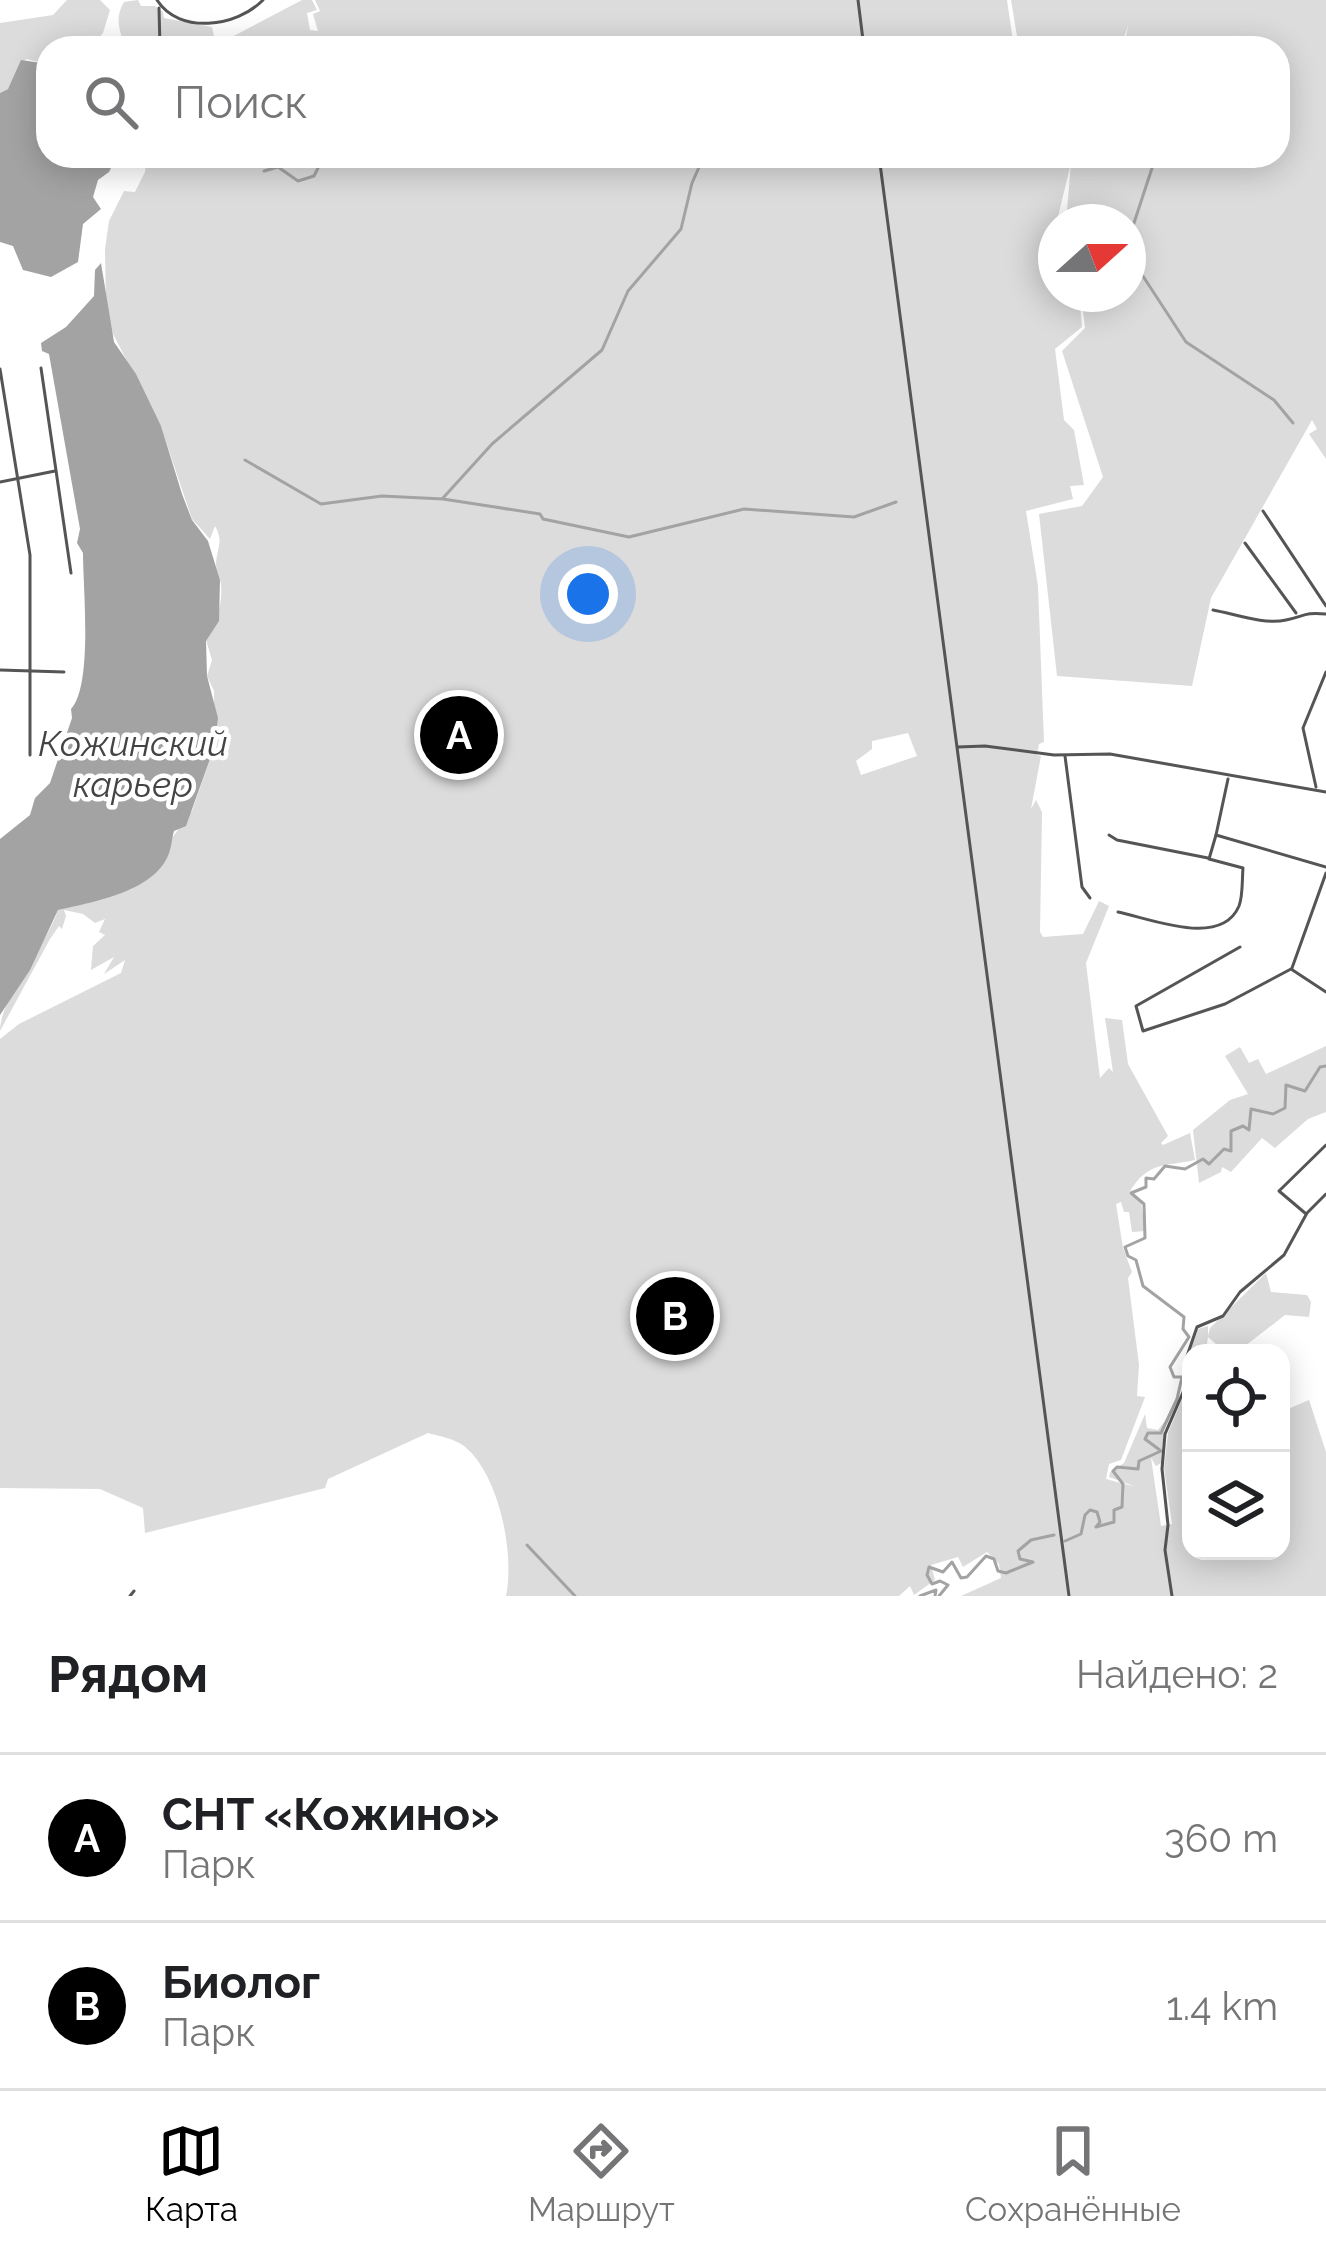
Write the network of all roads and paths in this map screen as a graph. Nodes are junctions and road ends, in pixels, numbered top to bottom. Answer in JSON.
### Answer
{"nodes":[{"id":1,"x":263,"y":0,"type":"edge"},
{"id":2,"x":858,"y":0,"type":"edge"},
{"id":3,"x":158,"y":3,"type":"edge"},
{"id":4,"x":159,"y":36,"type":"edge"},
{"id":5,"x":862,"y":36,"type":"edge"},
{"id":6,"x":881,"y":168,"type":"edge"},
{"id":7,"x":41,"y":368,"type":"dead end"},
{"id":8,"x":0,"y":369,"type":"edge"},
{"id":9,"x":56,"y":471,"type":"junction"},
{"id":10,"x":17,"y":479,"type":"junction"},
{"id":11,"x":0,"y":482,"type":"edge"},
{"id":12,"x":1263,"y":511,"type":"dead end"},
{"id":13,"x":1245,"y":543,"type":"dead end"},
{"id":14,"x":71,"y":573,"type":"dead end"},
{"id":15,"x":1326,"y":606,"type":"edge"},
{"id":16,"x":1213,"y":610,"type":"dead end"},
{"id":17,"x":1326,"y":614,"type":"edge"},
{"id":18,"x":1297,"y":615,"type":"junction"},
{"id":19,"x":0,"y":670,"type":"edge"},
{"id":20,"x":30,"y":671,"type":"junction"},
{"id":21,"x":64,"y":672,"type":"dead end"},
{"id":22,"x":1326,"y":672,"type":"edge"},
{"id":23,"x":956,"y":748,"type":"junction"},
{"id":24,"x":30,"y":755,"type":"dead end"},
{"id":25,"x":1064,"y":755,"type":"junction"},
{"id":26,"x":1229,"y":776,"type":"junction"},
{"id":27,"x":1316,"y":789,"type":"junction"},
{"id":28,"x":1326,"y":792,"type":"edge"},
{"id":29,"x":1109,"y":835,"type":"dead end"},
{"id":30,"x":1216,"y":835,"type":"junction"},
{"id":31,"x":1209,"y":859,"type":"junction"},
{"id":32,"x":1326,"y":870,"type":"edge"},
{"id":33,"x":1090,"y":898,"type":"dead end"},
{"id":34,"x":1118,"y":912,"type":"dead end"},
{"id":35,"x":1240,"y":946,"type":"dead end"},
{"id":36,"x":1291,"y":969,"type":"junction"},
{"id":37,"x":1326,"y":992,"type":"edge"},
{"id":38,"x":1326,"y":1145,"type":"edge"},
{"id":39,"x":1326,"y":1194,"type":"edge"},
{"id":40,"x":1307,"y":1213,"type":"junction"},
{"id":41,"x":1069,"y":1596,"type":"edge"},
{"id":42,"x":1172,"y":1596,"type":"edge"}],
"edges":[{"from":1,"to":3,"type":"street"},
{"from":2,"to":5,"type":"street"},
{"from":3,"to":4,"type":"street"},
{"from":6,"to":23,"type":"street"},
{"from":7,"to":9,"type":"street"},
{"from":8,"to":10,"type":"street"},
{"from":9,"to":10,"type":"street"},
{"from":9,"to":14,"type":"street"},
{"from":10,"to":11,"type":"street"},
{"from":10,"to":20,"type":"street"},
{"from":12,"to":15,"type":"street"},
{"from":13,"to":18,"type":"street"},
{"from":16,"to":18,"type":"street"},
{"from":17,"to":18,"type":"street"},
{"from":19,"to":20,"type":"street"},
{"from":20,"to":21,"type":"street"},
{"from":20,"to":24,"type":"street"},
{"from":22,"to":27,"type":"street"},
{"from":23,"to":25,"type":"street"},
{"from":23,"to":41,"type":"street"},
{"from":25,"to":26,"type":"street"},
{"from":25,"to":33,"type":"street"},
{"from":26,"to":27,"type":"street"},
{"from":26,"to":30,"type":"street"},
{"from":27,"to":28,"type":"street"},
{"from":29,"to":31,"type":"street"},
{"from":30,"to":31,"type":"street"},
{"from":30,"to":32,"type":"street"},
{"from":31,"to":34,"type":"street"},
{"from":32,"to":36,"type":"street"},
{"from":35,"to":36,"type":"street"},
{"from":36,"to":37,"type":"street"},
{"from":38,"to":40,"type":"street"},
{"from":39,"to":40,"type":"street"},
{"from":40,"to":42,"type":"street"}]}
